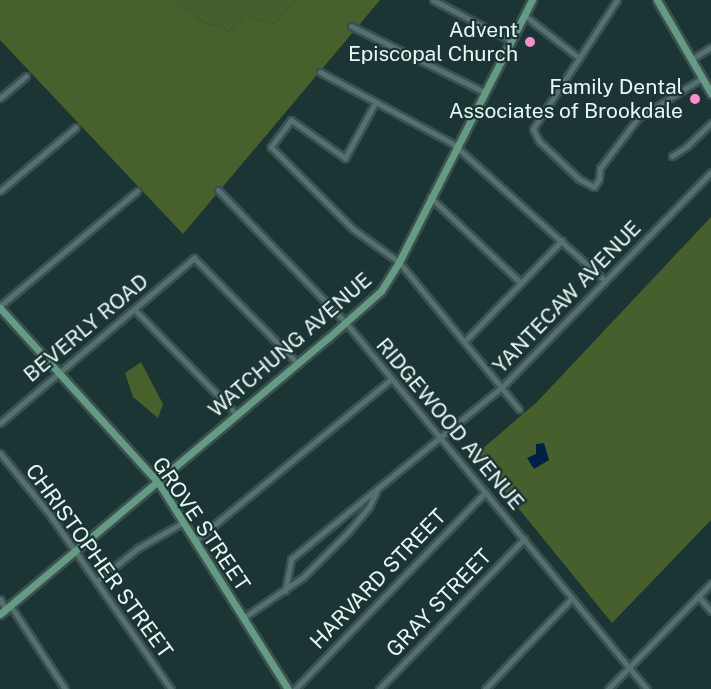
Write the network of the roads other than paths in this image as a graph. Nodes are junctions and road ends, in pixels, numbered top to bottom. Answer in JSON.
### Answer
{"nodes":[{"id":1,"x":433,"y":0,"type":"edge"},
{"id":2,"x":532,"y":0,"type":"edge"},
{"id":3,"x":617,"y":0,"type":"edge"},
{"id":4,"x":661,"y":1,"type":"edge"},
{"id":5,"x":524,"y":15,"type":"junction"},
{"id":6,"x":351,"y":26,"type":"dead end"},
{"id":7,"x":511,"y":41,"type":"junction"},
{"id":8,"x":711,"y":47,"type":"edge"},
{"id":9,"x":579,"y":58,"type":"junction"},
{"id":10,"x":692,"y":59,"type":"junction"},
{"id":11,"x":320,"y":72,"type":"dead end"},
{"id":12,"x":26,"y":76,"type":"dead end"},
{"id":13,"x":702,"y":78,"type":"junction"},
{"id":14,"x":484,"y":92,"type":"junction"},
{"id":15,"x":711,"y":93,"type":"edge"},
{"id":16,"x":0,"y":98,"type":"edge"},
{"id":17,"x":375,"y":103,"type":"junction"},
{"id":18,"x":711,"y":123,"type":"edge"},
{"id":19,"x":76,"y":127,"type":"dead end"},
{"id":20,"x":457,"y":146,"type":"junction"},
{"id":21,"x":672,"y":156,"type":"dead end"},
{"id":22,"x":711,"y":172,"type":"edge"},
{"id":23,"x":218,"y":190,"type":"dead end"},
{"id":24,"x":0,"y":191,"type":"edge"},
{"id":25,"x":137,"y":191,"type":"dead end"},
{"id":26,"x":430,"y":197,"type":"junction"},
{"id":27,"x":562,"y":240,"type":"junction"},
{"id":28,"x":399,"y":262,"type":"junction"},
{"id":29,"x":605,"y":281,"type":"junction"},
{"id":30,"x":521,"y":283,"type":"junction"},
{"id":31,"x":0,"y":307,"type":"edge"},
{"id":32,"x":134,"y":309,"type":"junction"},
{"id":33,"x":345,"y":323,"type":"junction"},
{"id":34,"x":464,"y":342,"type":"junction"},
{"id":35,"x":298,"y":363,"type":"junction"},
{"id":36,"x":59,"y":373,"type":"junction"},
{"id":37,"x":391,"y":379,"type":"junction"},
{"id":38,"x":502,"y":387,"type":"junction"},
{"id":39,"x":519,"y":409,"type":"dead end"},
{"id":40,"x":237,"y":415,"type":"junction"},
{"id":41,"x":0,"y":423,"type":"edge"},
{"id":42,"x":439,"y":436,"type":"junction"},
{"id":43,"x":0,"y":453,"type":"edge"},
{"id":44,"x":158,"y":482,"type":"junction"},
{"id":45,"x":377,"y":490,"type":"junction"},
{"id":46,"x":485,"y":492,"type":"junction"},
{"id":47,"x":184,"y":522,"type":"junction"},
{"id":48,"x":524,"y":539,"type":"junction"},
{"id":49,"x":196,"y":540,"type":"junction"},
{"id":50,"x":76,"y":551,"type":"junction"},
{"id":51,"x":289,"y":569,"type":"junction"},
{"id":52,"x":303,"y":577,"type":"junction"},
{"id":53,"x":97,"y":581,"type":"junction"},
{"id":54,"x":711,"y":583,"type":"edge"},
{"id":55,"x":285,"y":591,"type":"junction"},
{"id":56,"x":698,"y":596,"type":"junction"},
{"id":57,"x":572,"y":598,"type":"junction"},
{"id":58,"x":0,"y":599,"type":"edge"},
{"id":59,"x":5,"y":610,"type":"edge"},
{"id":60,"x":711,"y":611,"type":"edge"},
{"id":61,"x":243,"y":618,"type":"junction"},
{"id":62,"x":629,"y":668,"type":"junction"},
{"id":63,"x":64,"y":686,"type":"edge"},
{"id":64,"x":56,"y":689,"type":"edge"},
{"id":65,"x":171,"y":689,"type":"edge"},
{"id":66,"x":288,"y":689,"type":"edge"},
{"id":67,"x":295,"y":689,"type":"edge"},
{"id":68,"x":379,"y":689,"type":"edge"},
{"id":69,"x":484,"y":689,"type":"edge"},
{"id":70,"x":608,"y":689,"type":"edge"},
{"id":71,"x":646,"y":689,"type":"edge"}],
"edges":[{"from":1,"to":7,"type":"street"},
{"from":2,"to":5,"type":"main road","name":"WATCHUNG AVENUE"},
{"from":3,"to":9,"type":"street"},
{"from":4,"to":10,"type":"main road"},
{"from":5,"to":7,"type":"main road","name":"WATCHUNG AVENUE"},
{"from":5,"to":9,"type":"street"},
{"from":6,"to":14,"type":"street"},
{"from":7,"to":14,"type":"main road","name":"WATCHUNG AVENUE"},
{"from":8,"to":10,"type":"street"},
{"from":9,"to":13,"type":"street"},
{"from":10,"to":13,"type":"main road"},
{"from":11,"to":17,"type":"street"},
{"from":12,"to":16,"type":"street"},
{"from":13,"to":15,"type":"main road"},
{"from":14,"to":20,"type":"main road","name":"WATCHUNG AVENUE"},
{"from":17,"to":20,"type":"street"},
{"from":17,"to":28,"type":"street"},
{"from":18,"to":21,"type":"street"},
{"from":19,"to":24,"type":"street"},
{"from":20,"to":26,"type":"main road","name":"WATCHUNG AVENUE"},
{"from":20,"to":27,"type":"street"},
{"from":22,"to":29,"type":"street","name":"YANTECAW AVENUE"},
{"from":23,"to":33,"type":"street","name":"RIDGEWOOD AVENUE"},
{"from":25,"to":31,"type":"street"},
{"from":26,"to":28,"type":"main road","name":"WATCHUNG AVENUE"},
{"from":26,"to":30,"type":"street"},
{"from":27,"to":29,"type":"street"},
{"from":27,"to":30,"type":"street"},
{"from":28,"to":33,"type":"main road","name":"WATCHUNG AVENUE"},
{"from":28,"to":34,"type":"street"},
{"from":29,"to":38,"type":"street","name":"YANTECAW AVENUE"},
{"from":30,"to":34,"type":"street"},
{"from":31,"to":36,"type":"main road","name":"GROVE STREET"},
{"from":32,"to":35,"type":"street","name":"BEVERLY ROAD"},
{"from":32,"to":36,"type":"street","name":"BEVERLY ROAD"},
{"from":32,"to":40,"type":"street"},
{"from":33,"to":35,"type":"main road","name":"WATCHUNG AVENUE"},
{"from":33,"to":37,"type":"street","name":"RIDGEWOOD AVENUE"},
{"from":34,"to":38,"type":"street"},
{"from":35,"to":40,"type":"main road","name":"WATCHUNG AVENUE"},
{"from":36,"to":41,"type":"street","name":"BEVERLY ROAD"},
{"from":36,"to":44,"type":"main road","name":"GROVE STREET"},
{"from":37,"to":42,"type":"street","name":"RIDGEWOOD AVENUE"},
{"from":37,"to":49,"type":"street"},
{"from":38,"to":39,"type":"street"},
{"from":38,"to":42,"type":"street","name":"YANTECAW AVENUE"},
{"from":40,"to":44,"type":"main road","name":"WATCHUNG AVENUE"},
{"from":42,"to":45,"type":"street","name":"YANTECAW AVENUE"},
{"from":42,"to":46,"type":"street","name":"RIDGEWOOD AVENUE"},
{"from":43,"to":50,"type":"street","name":"CHRISTOPHER STREET"},
{"from":44,"to":47,"type":"main road","name":"GROVE STREET"},
{"from":44,"to":50,"type":"main road","name":"WATCHUNG AVENUE"},
{"from":45,"to":51,"type":"street"},
{"from":45,"to":52,"type":"street"},
{"from":46,"to":48,"type":"street","name":"RIDGEWOOD AVENUE"},
{"from":46,"to":67,"type":"street","name":"HARVARD STREET"},
{"from":47,"to":49,"type":"main road","name":"GROVE STREET"},
{"from":47,"to":53,"type":"street"},
{"from":48,"to":57,"type":"street","name":"RIDGEWOOD AVENUE"},
{"from":48,"to":68,"type":"street","name":"GRAY STREET"},
{"from":49,"to":61,"type":"main road","name":"GROVE STREET"},
{"from":50,"to":53,"type":"street","name":"CHRISTOPHER STREET"},
{"from":50,"to":59,"type":"main road","name":"WATCHUNG AVENUE"},
{"from":51,"to":52,"type":"street"},
{"from":51,"to":55,"type":"street"},
{"from":52,"to":55,"type":"street"},
{"from":53,"to":65,"type":"street","name":"CHRISTOPHER STREET"},
{"from":54,"to":56,"type":"street"},
{"from":55,"to":61,"type":"street"},
{"from":56,"to":60,"type":"street"},
{"from":56,"to":62,"type":"street"},
{"from":57,"to":62,"type":"street","name":"RIDGEWOOD AVENUE"},
{"from":57,"to":69,"type":"street"},
{"from":58,"to":59,"type":"street"},
{"from":59,"to":63,"type":"street"},
{"from":61,"to":66,"type":"main road","name":"GROVE STREET"},
{"from":62,"to":70,"type":"street"},
{"from":62,"to":71,"type":"street","name":"RIDGEWOOD AVENUE"},
{"from":63,"to":64,"type":"street"}]}
